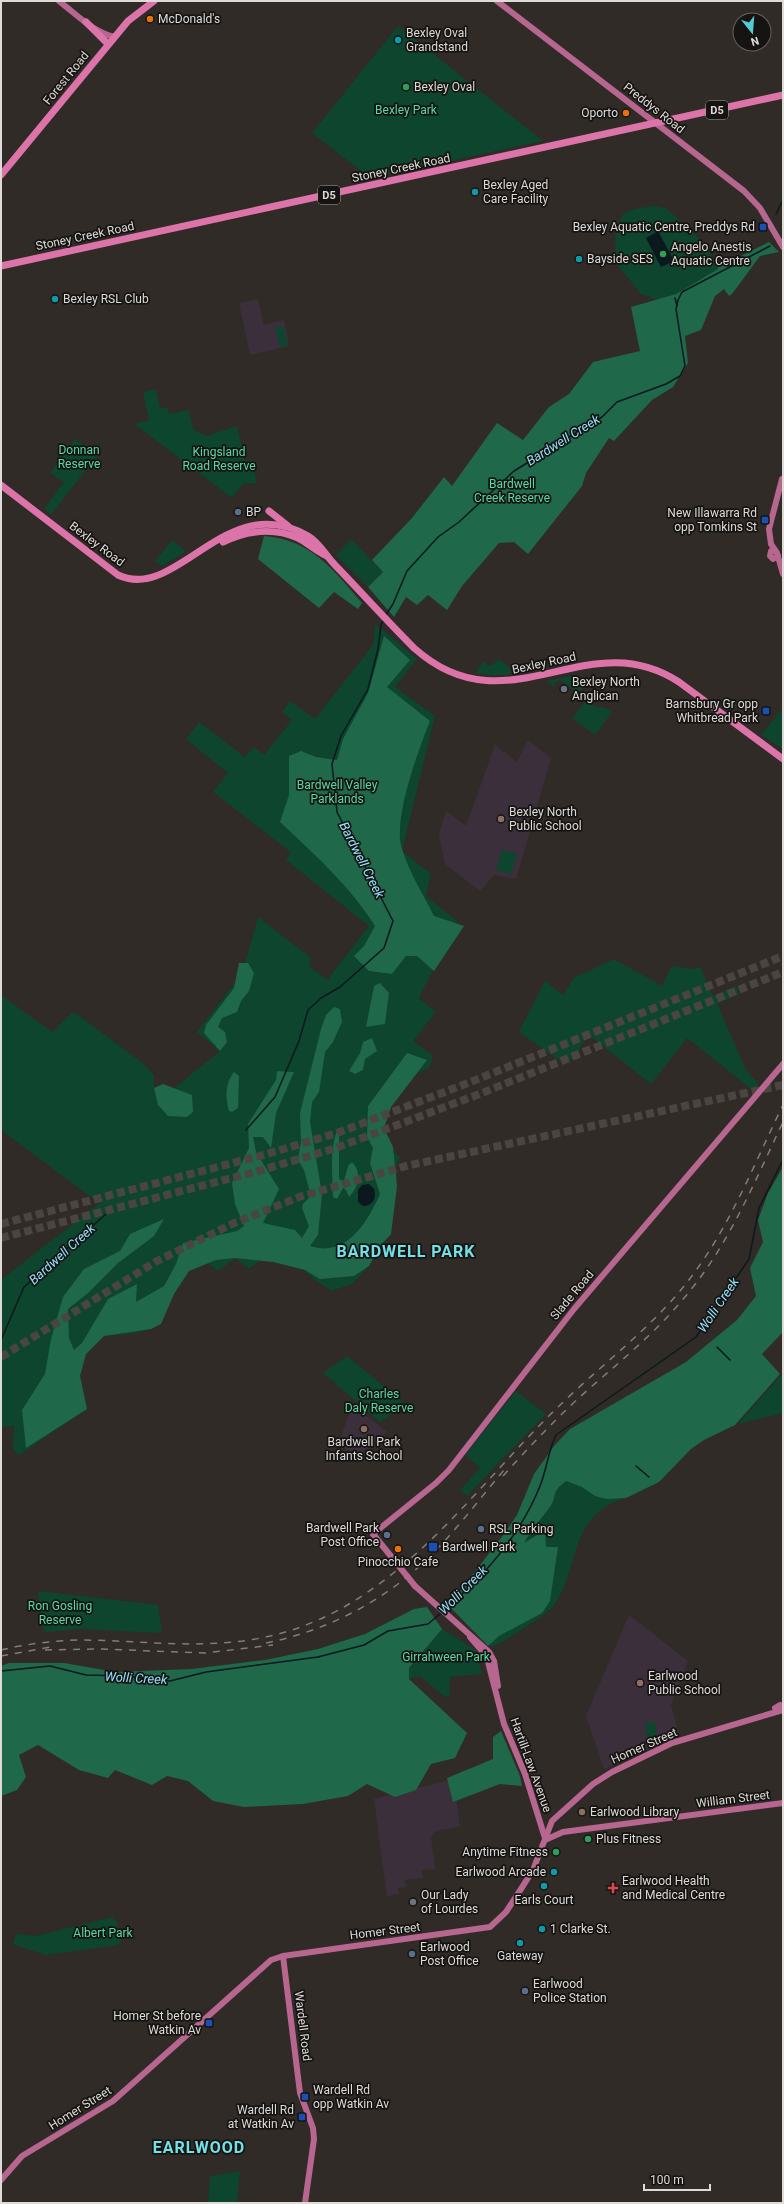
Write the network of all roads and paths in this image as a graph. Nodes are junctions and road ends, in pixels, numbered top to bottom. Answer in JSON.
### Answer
{"nodes":[{"id":1,"x":59,"y":1,"type":"edge"},
{"id":2,"x":154,"y":1,"type":"edge"},
{"id":3,"x":497,"y":1,"type":"edge"},
{"id":4,"x":84,"y":20,"type":"junction"},
{"id":5,"x":114,"y":37,"type":"junction"},
{"id":6,"x":108,"y":44,"type":"junction"},
{"id":7,"x":783,"y":95,"type":"edge"},
{"id":8,"x":656,"y":123,"type":"junction"},
{"id":9,"x":1,"y":174,"type":"edge"},
{"id":10,"x":783,"y":247,"type":"edge"},
{"id":11,"x":1,"y":266,"type":"edge"},
{"id":12,"x":782,"y":477,"type":"edge"},
{"id":13,"x":1,"y":485,"type":"edge"},
{"id":14,"x":269,"y":511,"type":"dead end"},
{"id":15,"x":292,"y":530,"type":"junction"},
{"id":16,"x":327,"y":556,"type":"junction"},
{"id":17,"x":188,"y":559,"type":"junction"},
{"id":18,"x":783,"y":574,"type":"edge"},
{"id":19,"x":783,"y":759,"type":"edge"},
{"id":20,"x":783,"y":1064,"type":"edge"},
{"id":21,"x":373,"y":1534,"type":"joint"},
{"id":22,"x":780,"y":1708,"type":"edge"},
{"id":23,"x":783,"y":1803,"type":"edge"},
{"id":24,"x":545,"y":1840,"type":"junction"},
{"id":25,"x":283,"y":1956,"type":"junction"},
{"id":26,"x":1,"y":2180,"type":"edge"},
{"id":27,"x":305,"y":2203,"type":"edge"}],
"edges":[{"from":1,"to":4,"type":"main road"},
{"from":2,"to":5,"type":"main road","name":"Forest Road"},
{"from":3,"to":8,"type":"main road","name":"Preddys Road"},
{"from":4,"to":5,"type":"main road"},
{"from":4,"to":6,"type":"main road"},
{"from":5,"to":6,"type":"main road","name":"Forest Road"},
{"from":6,"to":9,"type":"main road","name":"Forest Road"},
{"from":7,"to":8,"type":"main road","name":"Stoney Creek Road","number":"D5"},
{"from":8,"to":10,"type":"main road","name":"Preddys Road"},
{"from":8,"to":11,"type":"main road","name":"Stoney Creek Road","number":"D5"},
{"from":12,"to":18,"type":"main road"},
{"from":13,"to":17,"type":"main road","name":"Bexley Road"},
{"from":14,"to":15,"type":"main road"},
{"from":15,"to":16,"type":"main road","name":"Bexley Road"},
{"from":15,"to":17,"type":"main road","name":"Bexley Road"},
{"from":16,"to":17,"type":"main road","name":"Bexley Road"},
{"from":16,"to":19,"type":"main road","name":"Bexley Road"},
{"from":20,"to":21,"type":"main road","name":"Slade Road"},
{"from":21,"to":24,"type":"main road","name":"Hartill-Law Avenue","bridge":true},
{"from":22,"to":24,"type":"main road","name":"Homer Street"},
{"from":23,"to":24,"type":"main road","name":"William Street"},
{"from":24,"to":25,"type":"main road","name":"Homer Street"},
{"from":25,"to":26,"type":"main road","name":"Homer Street"},
{"from":25,"to":27,"type":"main road","name":"Wardell Road"}]}
